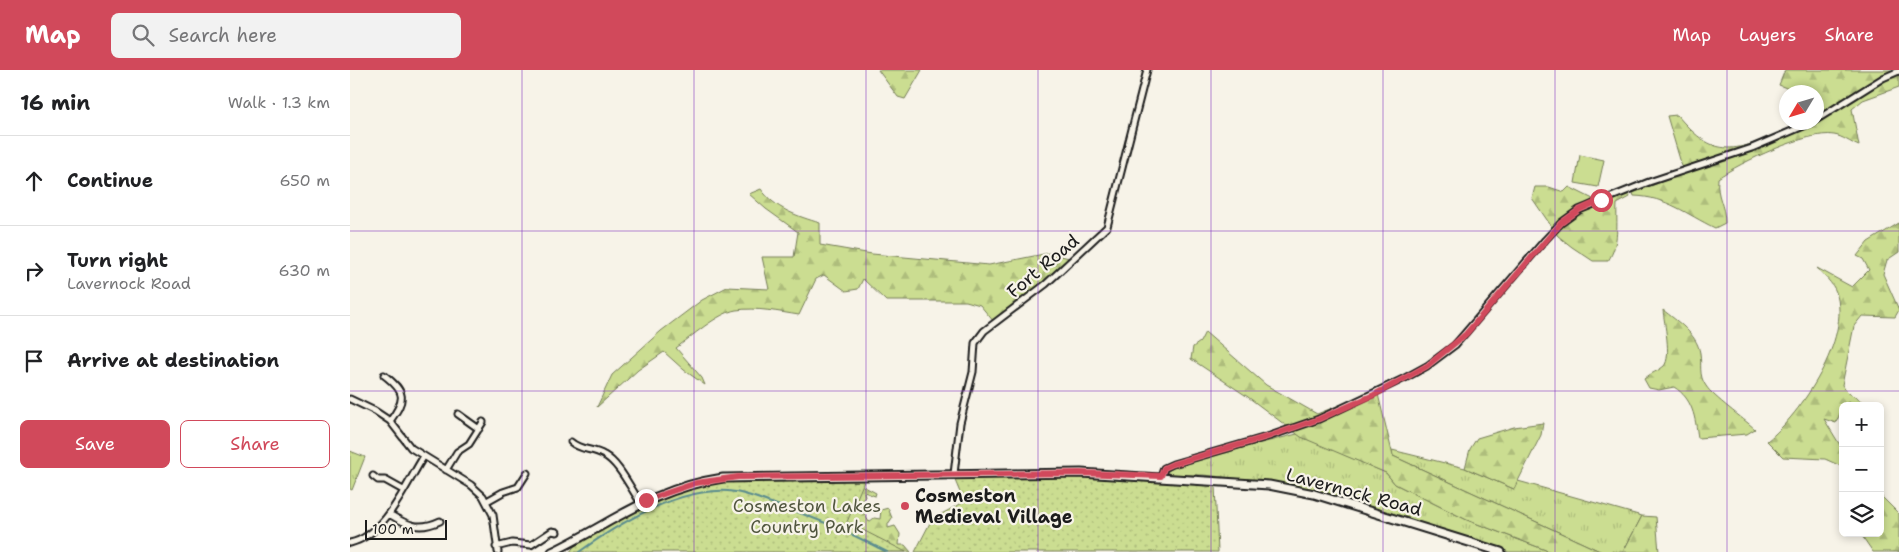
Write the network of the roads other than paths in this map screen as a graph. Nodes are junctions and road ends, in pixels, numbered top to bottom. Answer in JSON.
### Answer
{"nodes":[{"id":1,"x":1147,"y":70,"type":"edge"},
{"id":2,"x":1899,"y":71,"type":"edge"},
{"id":3,"x":1824,"y":116,"type":"edge"},
{"id":4,"x":1796,"y":130,"type":"edge"},
{"id":5,"x":384,"y":376,"type":"dead end"},
{"id":6,"x":350,"y":399,"type":"edge"},
{"id":7,"x":458,"y":414,"type":"dead end"},
{"id":8,"x":390,"y":421,"type":"junction"},
{"id":9,"x":483,"y":422,"type":"dead end"},
{"id":10,"x":480,"y":429,"type":"junction"},
{"id":11,"x":571,"y":442,"type":"dead end"},
{"id":12,"x":424,"y":456,"type":"junction"},
{"id":13,"x":446,"y":470,"type":"junction"},
{"id":14,"x":527,"y":473,"type":"dead end"},
{"id":15,"x":954,"y":474,"type":"junction"},
{"id":16,"x":373,"y":476,"type":"dead end"},
{"id":17,"x":1161,"y":476,"type":"junction"},
{"id":18,"x":403,"y":490,"type":"junction"},
{"id":19,"x":487,"y":501,"type":"junction"},
{"id":20,"x":641,"y":502,"type":"junction"},
{"id":21,"x":389,"y":514,"type":"junction"},
{"id":22,"x":440,"y":521,"type":"dead end"},
{"id":23,"x":557,"y":532,"type":"dead end"},
{"id":24,"x":350,"y":543,"type":"edge"},
{"id":25,"x":497,"y":550,"type":"edge"},
{"id":26,"x":552,"y":552,"type":"edge"},
{"id":27,"x":1501,"y":552,"type":"edge"}],
"edges":[{"from":1,"to":15,"type":"street","name":"Fort Road"},
{"from":2,"to":3,"type":"street"},
{"from":4,"to":17,"type":"street"},
{"from":5,"to":8,"type":"street"},
{"from":6,"to":8,"type":"street"},
{"from":7,"to":10,"type":"street"},
{"from":8,"to":12,"type":"street"},
{"from":9,"to":10,"type":"street"},
{"from":10,"to":13,"type":"street"},
{"from":11,"to":20,"type":"street"},
{"from":12,"to":13,"type":"street"},
{"from":12,"to":18,"type":"street"},
{"from":13,"to":19,"type":"street"},
{"from":14,"to":19,"type":"street"},
{"from":15,"to":17,"type":"main road","name":"Lavernock Road"},
{"from":15,"to":20,"type":"main road","name":"Lavernock Road"},
{"from":16,"to":18,"type":"street"},
{"from":17,"to":27,"type":"main road","name":"Lavernock Road"},
{"from":18,"to":21,"type":"street"},
{"from":19,"to":25,"type":"street"},
{"from":20,"to":26,"type":"main road","name":"Lavernock Road"},
{"from":21,"to":22,"type":"street"},
{"from":21,"to":24,"type":"street"},
{"from":23,"to":25,"type":"street"}]}
